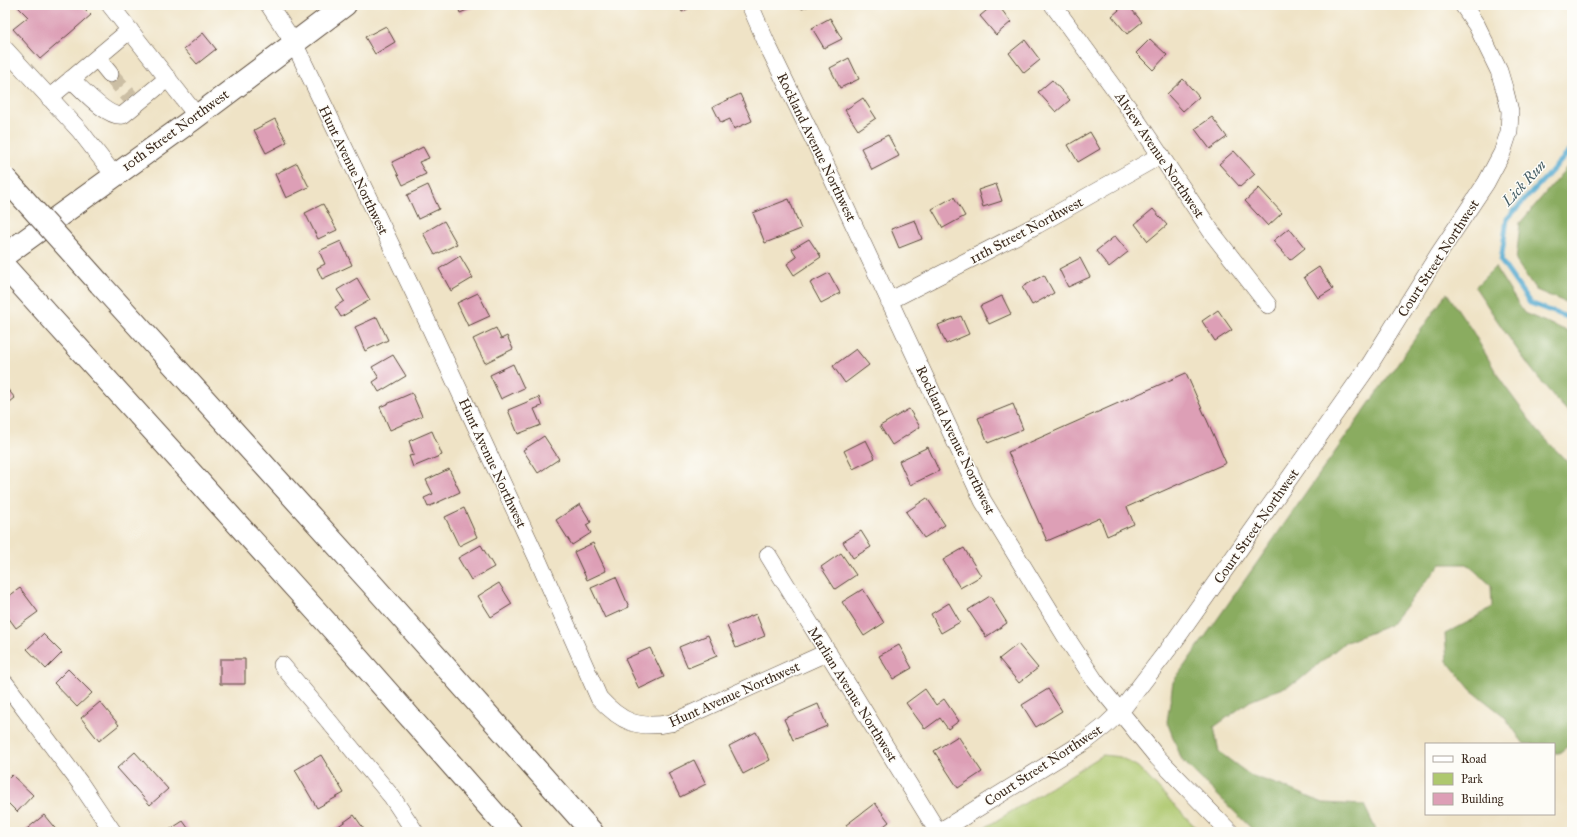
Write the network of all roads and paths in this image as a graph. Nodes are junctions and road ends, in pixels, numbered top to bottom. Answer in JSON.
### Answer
{"nodes":[{"id":1,"x":110,"y":5,"type":"edge"},
{"id":2,"x":269,"y":5,"type":"edge"},
{"id":3,"x":345,"y":5,"type":"edge"},
{"id":4,"x":750,"y":5,"type":"edge"},
{"id":5,"x":1053,"y":5,"type":"edge"},
{"id":6,"x":1463,"y":5,"type":"edge"},
{"id":7,"x":130,"y":30,"type":"junction"},
{"id":8,"x":294,"y":43,"type":"junction"},
{"id":9,"x":5,"y":49,"type":"edge"},
{"id":10,"x":96,"y":58,"type":"junction"},
{"id":11,"x":110,"y":74,"type":"tunnel mouth"},
{"id":12,"x":168,"y":78,"type":"junction"},
{"id":13,"x":72,"y":79,"type":"junction"},
{"id":14,"x":49,"y":98,"type":"junction"},
{"id":15,"x":197,"y":116,"type":"junction"},
{"id":16,"x":1161,"y":155,"type":"junction"},
{"id":17,"x":114,"y":175,"type":"junction"},
{"id":18,"x":5,"y":178,"type":"edge"},
{"id":19,"x":5,"y":255,"type":"edge"},
{"id":20,"x":5,"y":267,"type":"edge"},
{"id":21,"x":889,"y":301,"type":"junction"},
{"id":22,"x":1268,"y":305,"type":"dead end"},
{"id":23,"x":768,"y":555,"type":"dead end"},
{"id":24,"x":828,"y":652,"type":"junction"},
{"id":25,"x":282,"y":665,"type":"dead end"},
{"id":26,"x":5,"y":683,"type":"edge"},
{"id":27,"x":1120,"y":712,"type":"junction"},
{"id":28,"x":113,"y":832,"type":"edge"},
{"id":29,"x":415,"y":832,"type":"edge"},
{"id":30,"x":511,"y":832,"type":"edge"},
{"id":31,"x":592,"y":832,"type":"edge"},
{"id":32,"x":938,"y":832,"type":"edge"},
{"id":33,"x":1230,"y":832,"type":"edge"}],
"edges":[{"from":1,"to":7,"type":"street"},
{"from":2,"to":8,"type":"street","name":"Hunt Avenue Northwest"},
{"from":3,"to":8,"type":"main road","name":"10th Street Northwest"},
{"from":4,"to":21,"type":"street","name":"Rockland Avenue Northwest"},
{"from":5,"to":16,"type":"street","name":"Alview Avenue Northwest"},
{"from":6,"to":27,"type":"street","name":"Court Street Northwest"},
{"from":7,"to":10,"type":"street"},
{"from":7,"to":12,"type":"street"},
{"from":8,"to":15,"type":"main road","name":"10th Street Northwest"},
{"from":8,"to":24,"type":"street","name":"Hunt Avenue Northwest"},
{"from":9,"to":14,"type":"street"},
{"from":10,"to":11,"type":"street"},
{"from":10,"to":13,"type":"street"},
{"from":12,"to":13,"type":"street"},
{"from":12,"to":15,"type":"street"},
{"from":13,"to":14,"type":"street"},
{"from":14,"to":17,"type":"street"},
{"from":15,"to":17,"type":"main road","name":"10th Street Northwest"},
{"from":16,"to":21,"type":"street","name":"11th Street Northwest"},
{"from":16,"to":22,"type":"street","name":"Alview Avenue Northwest"},
{"from":17,"to":19,"type":"main road","name":"10th Street Northwest"},
{"from":18,"to":31,"type":"main road","bridge":true},
{"from":20,"to":30,"type":"main road"},
{"from":21,"to":27,"type":"street","name":"Rockland Avenue Northwest"},
{"from":23,"to":24,"type":"street","name":"Marlian Avenue Northwest"},
{"from":24,"to":32,"type":"street","name":"Marlian Avenue Northwest"},
{"from":25,"to":29,"type":"street"},
{"from":26,"to":28,"type":"street"},
{"from":27,"to":32,"type":"street","name":"Court Street Northwest"},
{"from":27,"to":33,"type":"street","name":"Rockland Avenue Northwest"}]}
